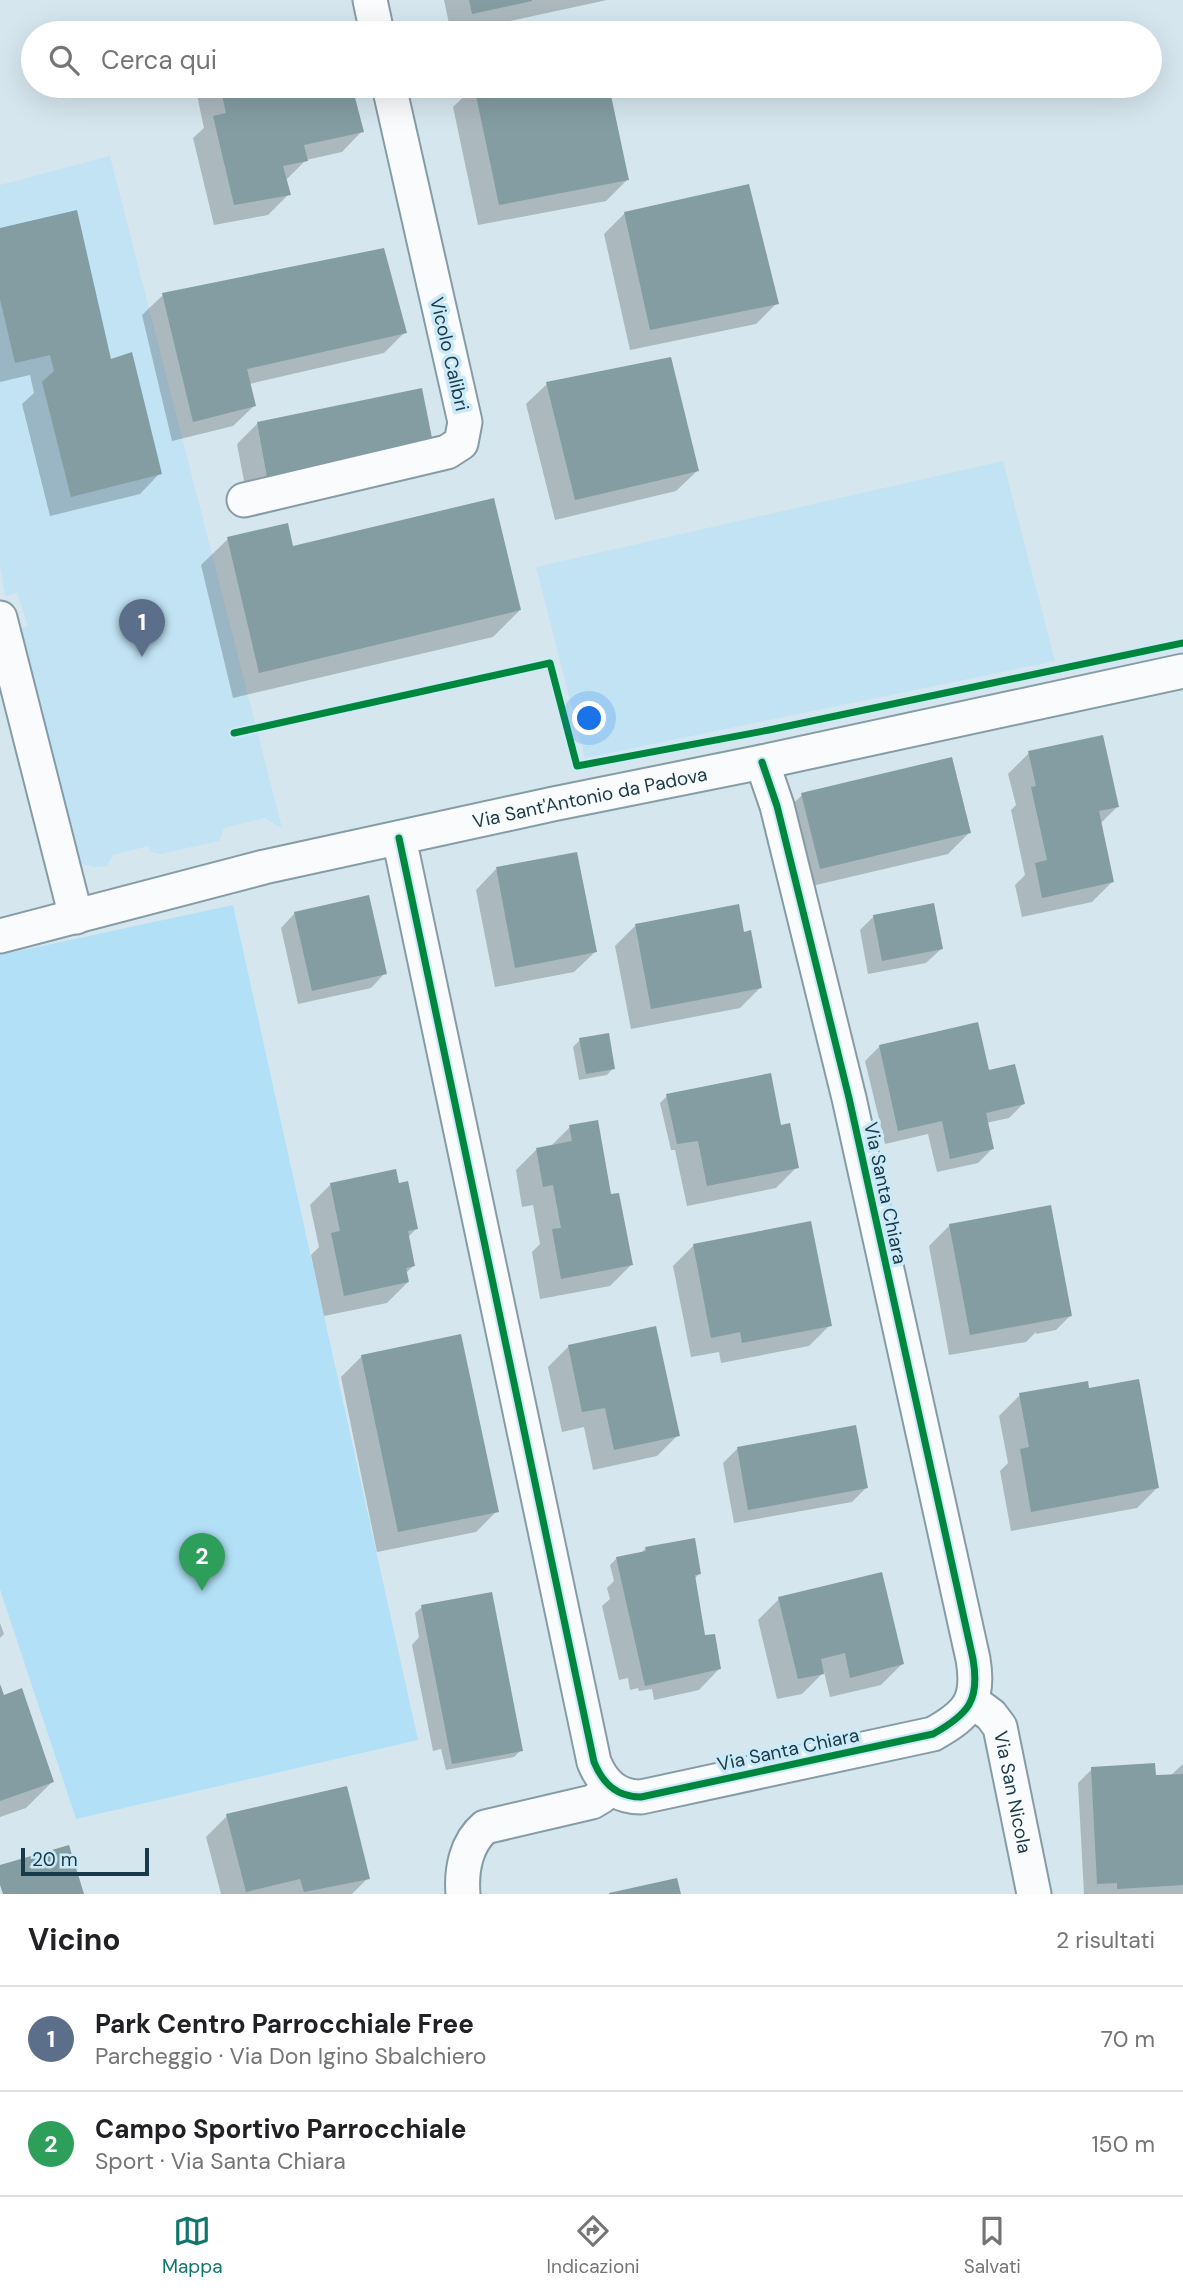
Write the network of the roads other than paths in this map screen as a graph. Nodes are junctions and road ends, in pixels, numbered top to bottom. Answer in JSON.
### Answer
{"nodes":[{"id":1,"x":370,"y":0,"type":"edge"},
{"id":2,"x":374,"y":21,"type":"edge"},
{"id":3,"x":392,"y":98,"type":"edge"},
{"id":4,"x":244,"y":500,"type":"dead end"},
{"id":5,"x":0,"y":618,"type":"edge"},
{"id":6,"x":1183,"y":671,"type":"edge"},
{"id":7,"x":762,"y":762,"type":"junction"},
{"id":8,"x":398,"y":838,"type":"junction"},
{"id":9,"x":76,"y":917,"type":"junction"},
{"id":10,"x":0,"y":936,"type":"edge"},
{"id":11,"x":972,"y":1701,"type":"junction"},
{"id":12,"x":609,"y":1787,"type":"junction"},
{"id":13,"x":463,"y":1894,"type":"edge"},
{"id":14,"x":1034,"y":1894,"type":"edge"}],
"edges":[{"from":1,"to":2,"type":"street"},
{"from":3,"to":4,"type":"street","name":"Vicolo Calibri"},
{"from":5,"to":9,"type":"street"},
{"from":6,"to":7,"type":"street","name":"Via Sant'Antonio da Padova"},
{"from":7,"to":8,"type":"street","name":"Via Sant'Antonio da Padova"},
{"from":7,"to":11,"type":"street","name":"Via Santa Chiara"},
{"from":8,"to":9,"type":"street","name":"Via Sant'Antonio da Padova"},
{"from":8,"to":12,"type":"street"},
{"from":9,"to":10,"type":"street","name":"Via Sant'Antonio da Padova"},
{"from":11,"to":12,"type":"street","name":"Via Santa Chiara"},
{"from":11,"to":14,"type":"street","name":"Via San Nicola"},
{"from":12,"to":13,"type":"street"}]}
